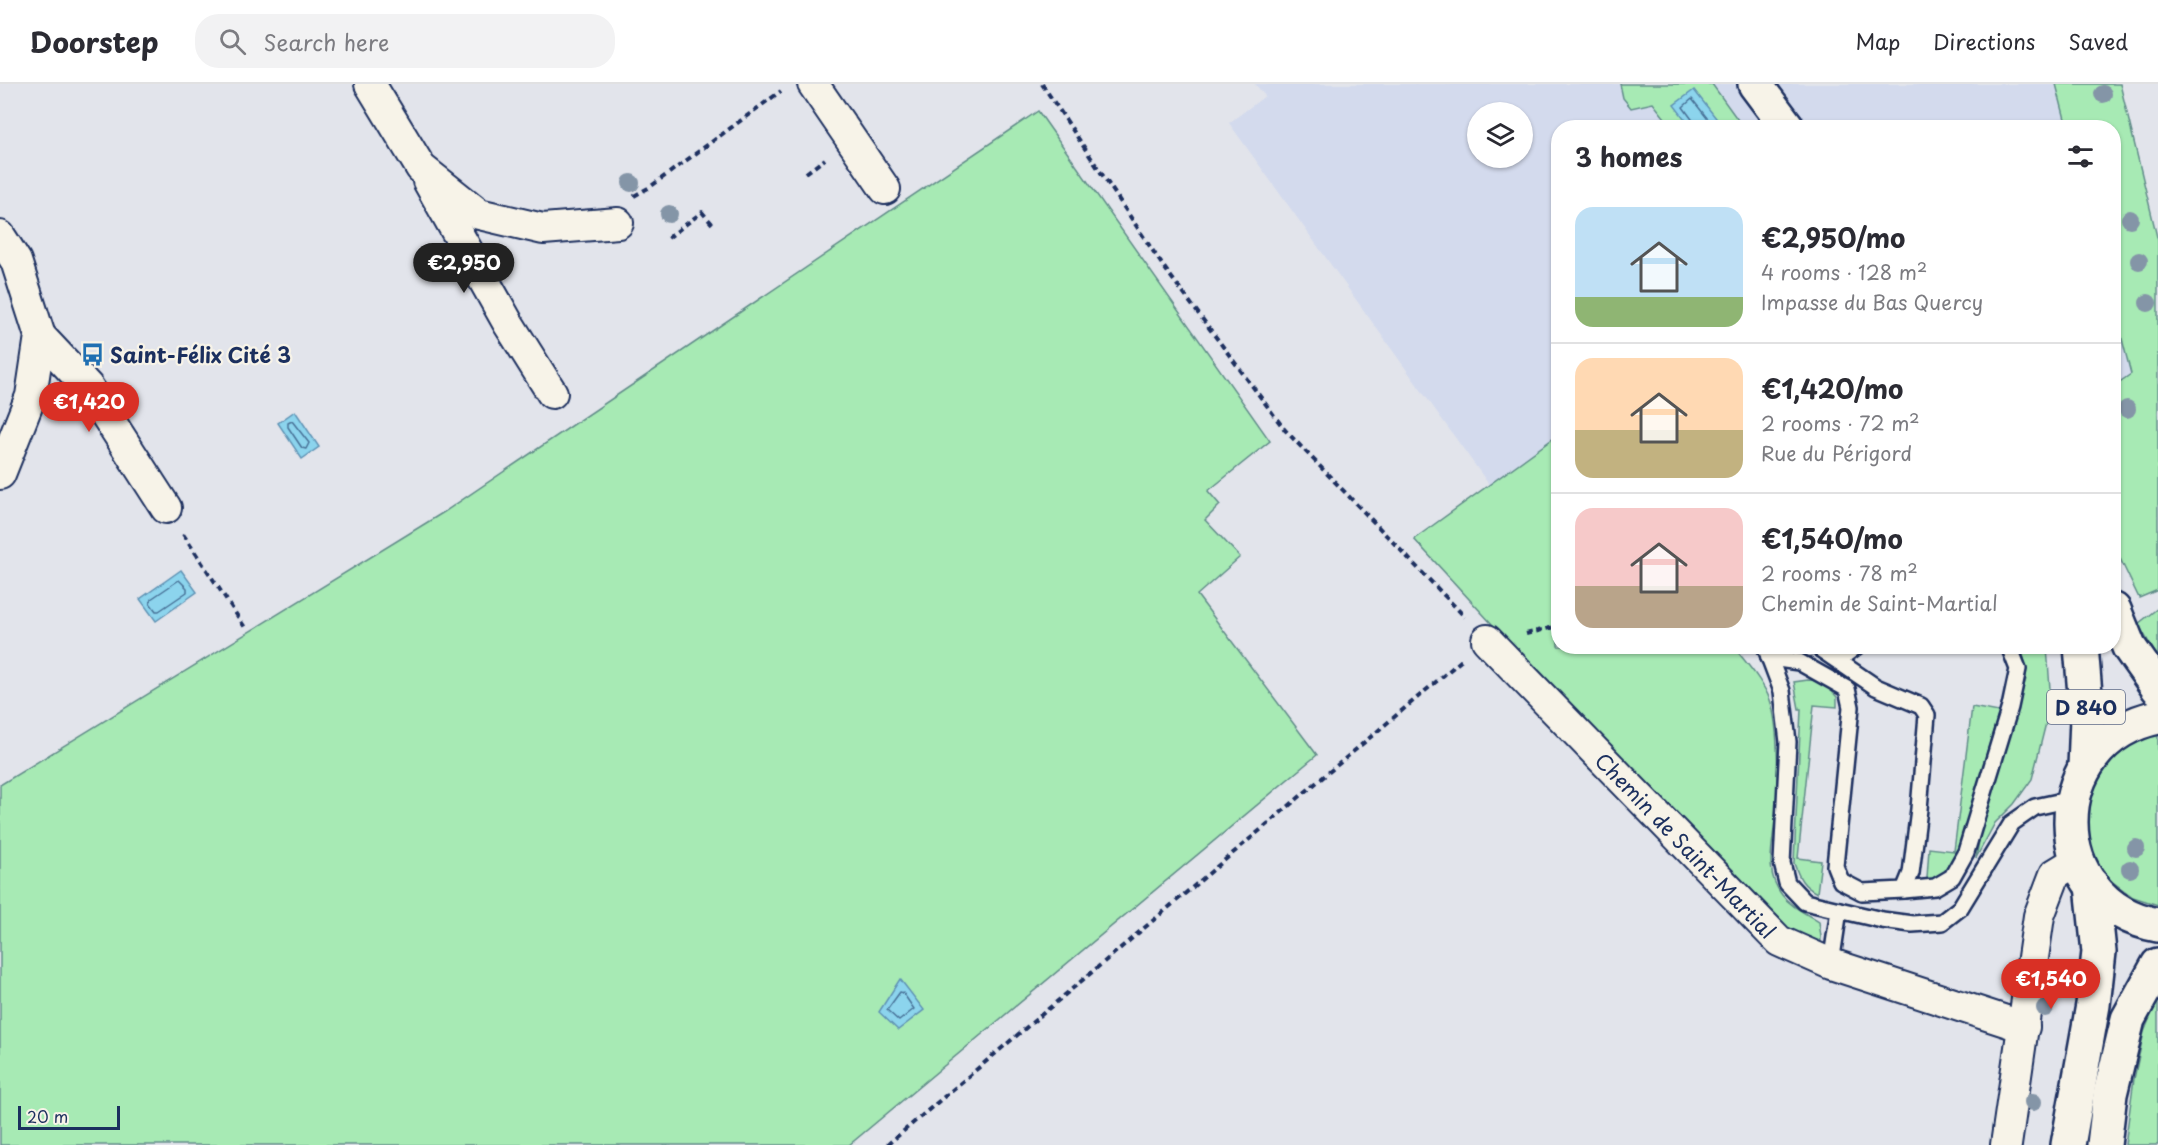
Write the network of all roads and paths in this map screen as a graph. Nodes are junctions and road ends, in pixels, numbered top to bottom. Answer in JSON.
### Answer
{"nodes":[{"id":1,"x":370,"y":84,"type":"edge"},
{"id":2,"x":813,"y":84,"type":"edge"},
{"id":3,"x":1042,"y":84,"type":"edge"},
{"id":4,"x":1755,"y":84,"type":"edge"},
{"id":5,"x":783,"y":90,"type":"dead end"},
{"id":6,"x":1782,"y":120,"type":"edge"},
{"id":7,"x":830,"y":155,"type":"dead end"},
{"id":8,"x":421,"y":168,"type":"junction"},
{"id":9,"x":806,"y":173,"type":"dead end"},
{"id":10,"x":650,"y":187,"type":"dead end"},
{"id":11,"x":885,"y":189,"type":"dead end"},
{"id":12,"x":618,"y":223,"type":"dead end"},
{"id":13,"x":714,"y":226,"type":"dead end"},
{"id":14,"x":0,"y":236,"type":"edge"},
{"id":15,"x":668,"y":238,"type":"dead end"},
{"id":16,"x":40,"y":336,"type":"junction"},
{"id":17,"x":552,"y":393,"type":"dead end"},
{"id":18,"x":0,"y":474,"type":"edge"},
{"id":19,"x":166,"y":508,"type":"joint"},
{"id":20,"x":2121,"y":627,"type":"edge"},
{"id":21,"x":246,"y":629,"type":"dead end"},
{"id":22,"x":1486,"y":640,"type":"junction"},
{"id":23,"x":1768,"y":654,"type":"edge"},
{"id":24,"x":1773,"y":654,"type":"edge"},
{"id":25,"x":1829,"y":654,"type":"edge"},
{"id":26,"x":1847,"y":654,"type":"edge"},
{"id":27,"x":2012,"y":654,"type":"edge"},
{"id":28,"x":2082,"y":654,"type":"edge"},
{"id":29,"x":1839,"y":660,"type":"junction"},
{"id":30,"x":2158,"y":688,"type":"edge"},
{"id":31,"x":2158,"y":717,"type":"edge"},
{"id":32,"x":2085,"y":767,"type":"junction"},
{"id":33,"x":2072,"y":799,"type":"junction"},
{"id":34,"x":2085,"y":873,"type":"junction"},
{"id":35,"x":1904,"y":890,"type":"junction"},
{"id":36,"x":1839,"y":910,"type":"junction"},
{"id":37,"x":2158,"y":925,"type":"edge"},
{"id":38,"x":1831,"y":964,"type":"junction"},
{"id":39,"x":2158,"y":965,"type":"edge"},
{"id":40,"x":2024,"y":1027,"type":"junction"},
{"id":41,"x":887,"y":1145,"type":"edge"},
{"id":42,"x":2006,"y":1145,"type":"edge"},
{"id":43,"x":2068,"y":1145,"type":"edge"},
{"id":44,"x":2104,"y":1145,"type":"edge"}],
"edges":[{"from":1,"to":8,"type":"street"},
{"from":2,"to":11,"type":"street"},
{"from":3,"to":22,"type":"path"},
{"from":4,"to":6,"type":"main road"},
{"from":5,"to":10,"type":"path"},
{"from":7,"to":9,"type":"path"},
{"from":8,"to":12,"type":"street"},
{"from":8,"to":17,"type":"street"},
{"from":13,"to":15,"type":"path"},
{"from":14,"to":16,"type":"street"},
{"from":16,"to":18,"type":"street"},
{"from":16,"to":19,"type":"street"},
{"from":19,"to":21,"type":"path"},
{"from":20,"to":30,"type":"main road","number":"D 840"},
{"from":22,"to":38,"type":"street","name":"Chemin de Saint-Martial"},
{"from":22,"to":41,"type":"path"},
{"from":23,"to":36,"type":"lane"},
{"from":24,"to":35,"type":"lane"},
{"from":25,"to":29,"type":"lane"},
{"from":26,"to":29,"type":"lane"},
{"from":27,"to":35,"type":"lane"},
{"from":28,"to":32,"type":"main road","number":"D 840"},
{"from":29,"to":35,"type":"lane"},
{"from":31,"to":32,"type":"main road"},
{"from":32,"to":33,"type":"main road"},
{"from":33,"to":34,"type":"main road"},
{"from":33,"to":36,"type":"lane"},
{"from":34,"to":37,"type":"main road"},
{"from":34,"to":40,"type":"street"},
{"from":34,"to":43,"type":"main road"},
{"from":36,"to":38,"type":"lane"},
{"from":38,"to":40,"type":"street","name":"Chemin de Saint-Martial"},
{"from":39,"to":44,"type":"main road"},
{"from":40,"to":42,"type":"street"}]}
